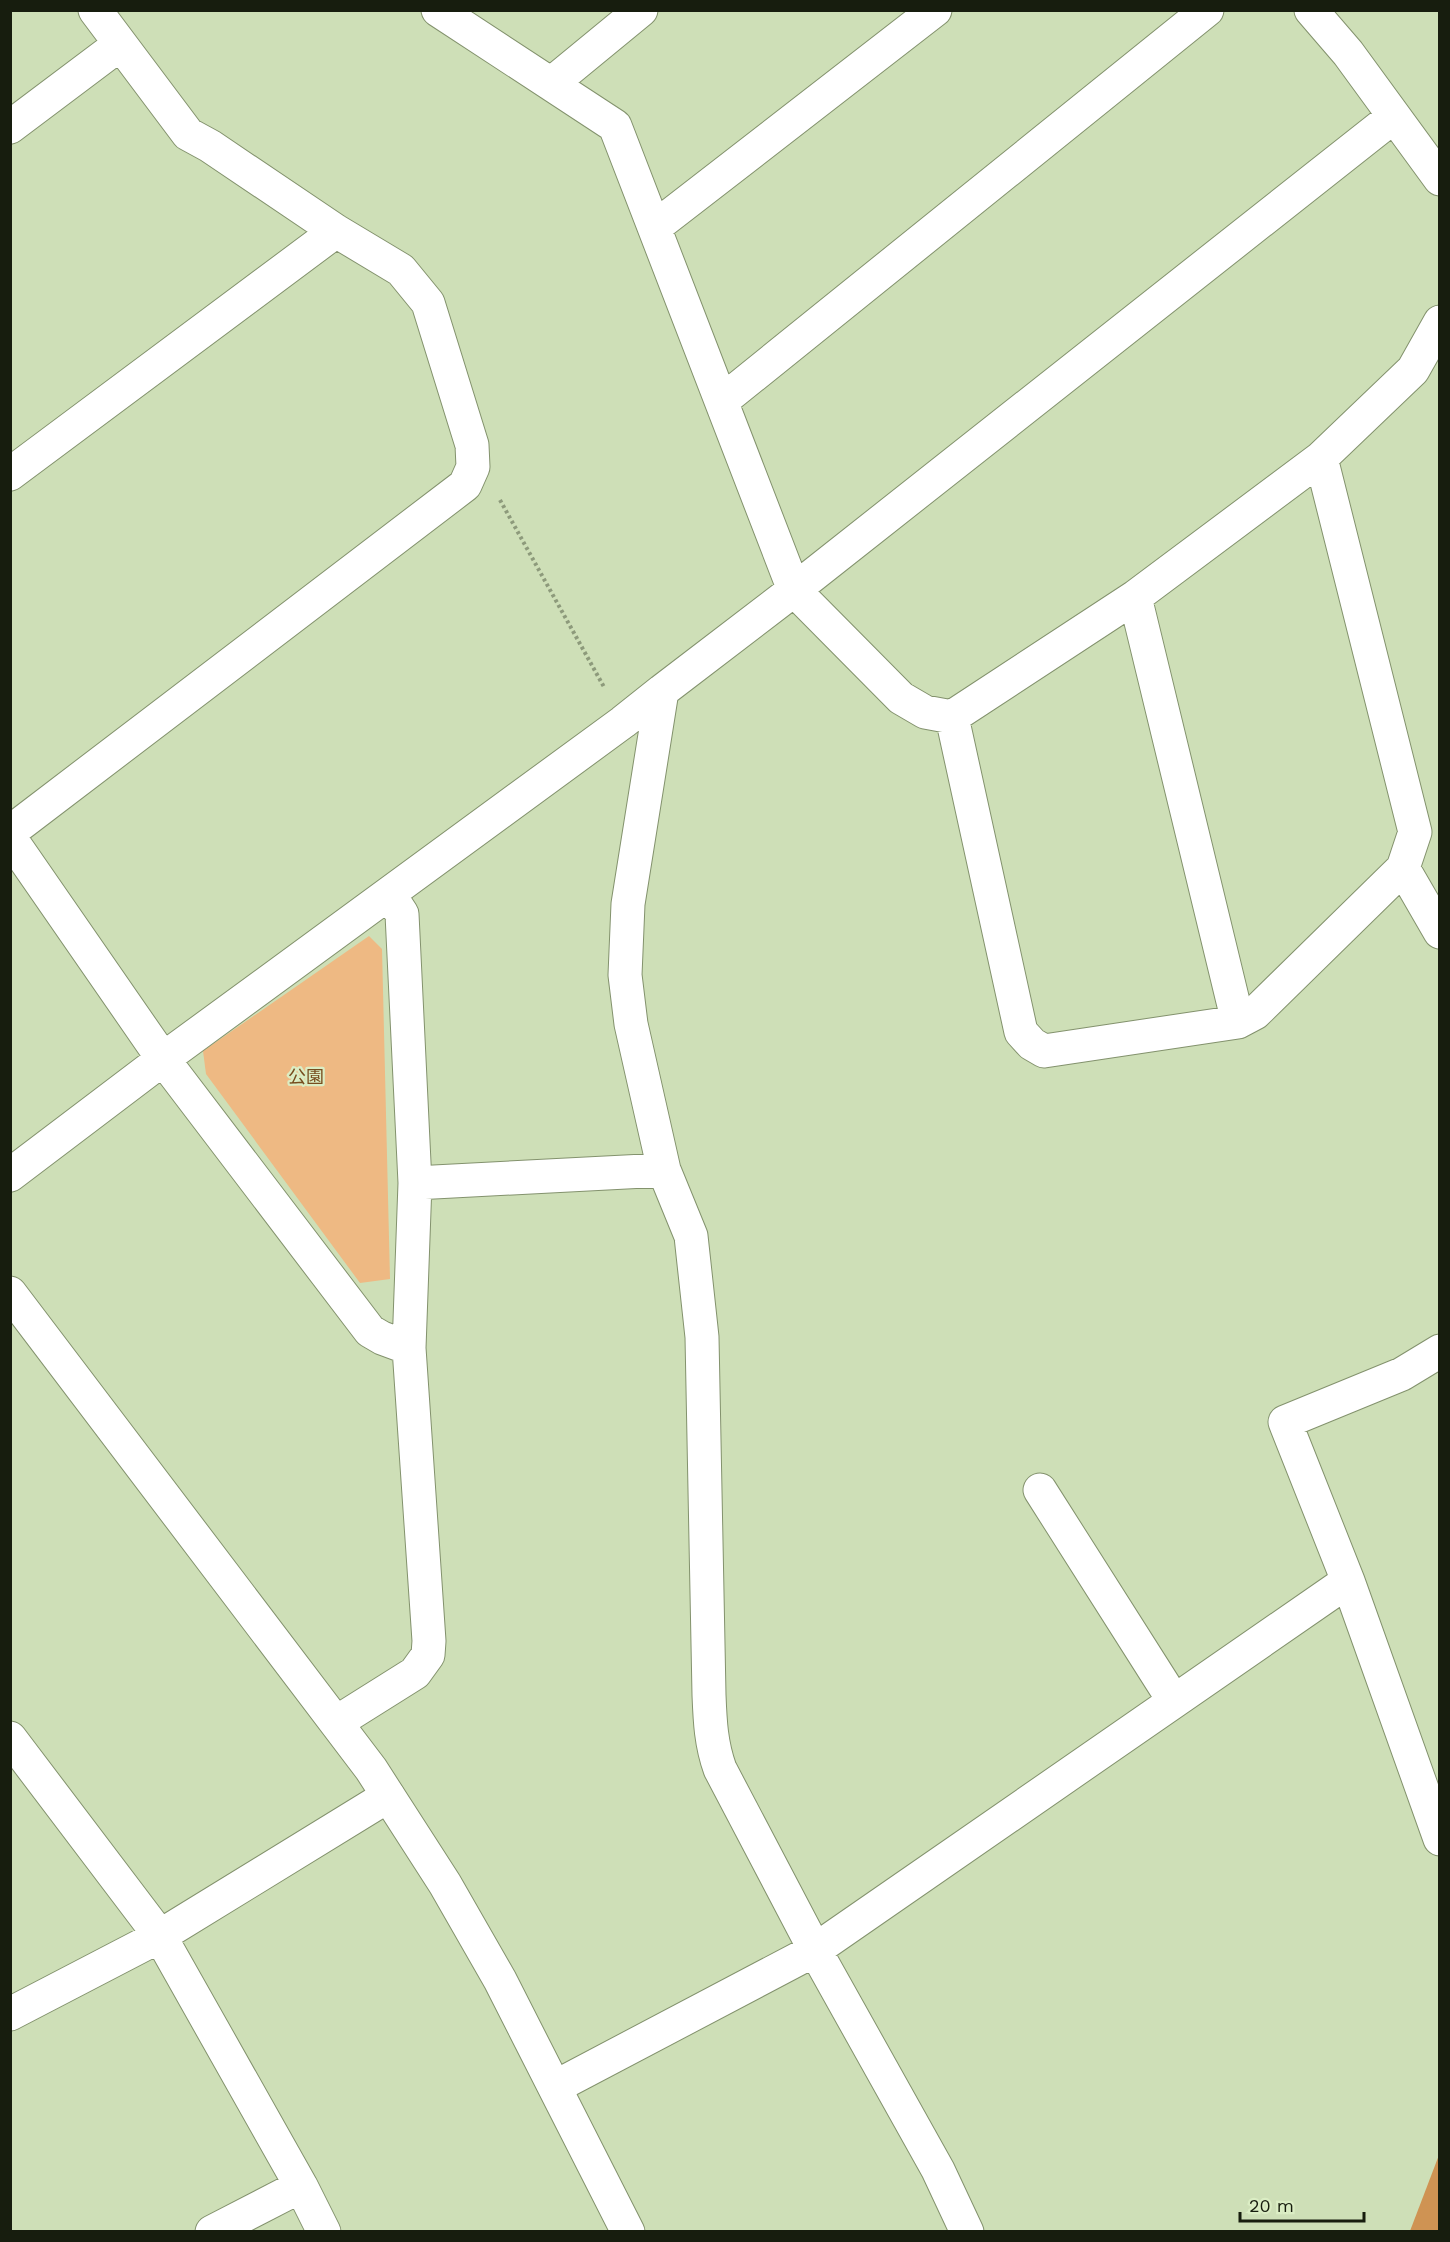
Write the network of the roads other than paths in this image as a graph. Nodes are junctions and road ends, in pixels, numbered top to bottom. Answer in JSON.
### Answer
{"nodes":[{"id":1,"x":95,"y":10,"type":"edge"},
{"id":2,"x":438,"y":10,"type":"edge"},
{"id":3,"x":641,"y":10,"type":"edge"},
{"id":4,"x":935,"y":10,"type":"edge"},
{"id":5,"x":1207,"y":10,"type":"edge"},
{"id":6,"x":1311,"y":10,"type":"edge"},
{"id":7,"x":119,"y":45,"type":"junction"},
{"id":8,"x":551,"y":84,"type":"junction"},
{"id":9,"x":1393,"y":117,"type":"junction"},
{"id":10,"x":10,"y":127,"type":"edge"},
{"id":11,"x":1440,"y":179,"type":"edge"},
{"id":12,"x":655,"y":227,"type":"junction"},
{"id":13,"x":336,"y":231,"type":"junction"},
{"id":14,"x":1440,"y":322,"type":"edge"},
{"id":15,"x":722,"y":401,"type":"junction"},
{"id":16,"x":1321,"y":458,"type":"junction"},
{"id":17,"x":10,"y":474,"type":"edge"},
{"id":18,"x":794,"y":590,"type":"junction"},
{"id":19,"x":1136,"y":597,"type":"junction"},
{"id":20,"x":662,"y":691,"type":"junction"},
{"id":21,"x":952,"y":717,"type":"junction"},
{"id":22,"x":10,"y":832,"type":"edge"},
{"id":23,"x":10,"y":838,"type":"edge"},
{"id":24,"x":1403,"y":868,"type":"junction"},
{"id":25,"x":389,"y":894,"type":"junction"},
{"id":26,"x":1440,"y":932,"type":"edge"},
{"id":27,"x":1238,"y":1022,"type":"junction"},
{"id":28,"x":163,"y":1059,"type":"junction"},
{"id":29,"x":664,"y":1170,"type":"junction"},
{"id":30,"x":10,"y":1175,"type":"edge"},
{"id":31,"x":415,"y":1183,"type":"junction"},
{"id":32,"x":10,"y":1293,"type":"edge"},
{"id":33,"x":410,"y":1348,"type":"junction"},
{"id":34,"x":1440,"y":1351,"type":"edge"},
{"id":35,"x":1040,"y":1490,"type":"dead end"},
{"id":36,"x":1348,"y":1581,"type":"junction"},
{"id":37,"x":1174,"y":1701,"type":"junction"},
{"id":38,"x":337,"y":1722,"type":"junction"},
{"id":39,"x":10,"y":1738,"type":"edge"},
{"id":40,"x":388,"y":1796,"type":"junction"},
{"id":41,"x":1440,"y":1839,"type":"edge"},
{"id":42,"x":160,"y":1936,"type":"junction"},
{"id":43,"x":815,"y":1950,"type":"junction"},
{"id":44,"x":10,"y":2014,"type":"edge"},
{"id":45,"x":555,"y":2087,"type":"junction"},
{"id":46,"x":301,"y":2186,"type":"junction"},
{"id":47,"x":212,"y":2232,"type":"edge"},
{"id":48,"x":324,"y":2232,"type":"edge"},
{"id":49,"x":628,"y":2232,"type":"edge"},
{"id":50,"x":967,"y":2232,"type":"edge"}],
"edges":[{"from":1,"to":7,"type":"street"},
{"from":2,"to":8,"type":"street"},
{"from":3,"to":8,"type":"street"},
{"from":4,"to":12,"type":"street"},
{"from":5,"to":15,"type":"street"},
{"from":6,"to":9,"type":"street"},
{"from":7,"to":10,"type":"street"},
{"from":7,"to":13,"type":"street"},
{"from":8,"to":12,"type":"street"},
{"from":9,"to":11,"type":"street"},
{"from":9,"to":18,"type":"street"},
{"from":12,"to":15,"type":"street"},
{"from":13,"to":17,"type":"street"},
{"from":13,"to":22,"type":"street"},
{"from":14,"to":16,"type":"street"},
{"from":15,"to":18,"type":"street"},
{"from":16,"to":19,"type":"street"},
{"from":16,"to":24,"type":"street"},
{"from":18,"to":20,"type":"street"},
{"from":18,"to":21,"type":"street"},
{"from":19,"to":21,"type":"street"},
{"from":19,"to":27,"type":"street"},
{"from":20,"to":25,"type":"street"},
{"from":20,"to":29,"type":"street"},
{"from":21,"to":27,"type":"street"},
{"from":23,"to":28,"type":"street"},
{"from":24,"to":26,"type":"street"},
{"from":24,"to":27,"type":"street"},
{"from":25,"to":28,"type":"street"},
{"from":25,"to":31,"type":"street"},
{"from":28,"to":30,"type":"street"},
{"from":28,"to":33,"type":"street"},
{"from":29,"to":31,"type":"street"},
{"from":29,"to":43,"type":"street"},
{"from":31,"to":33,"type":"street"},
{"from":32,"to":38,"type":"street"},
{"from":33,"to":38,"type":"street"},
{"from":34,"to":36,"type":"street"},
{"from":35,"to":37,"type":"street"},
{"from":36,"to":37,"type":"street"},
{"from":36,"to":41,"type":"street"},
{"from":37,"to":43,"type":"street"},
{"from":38,"to":40,"type":"street"},
{"from":39,"to":42,"type":"street"},
{"from":40,"to":42,"type":"street"},
{"from":40,"to":45,"type":"street"},
{"from":42,"to":44,"type":"street"},
{"from":42,"to":46,"type":"street"},
{"from":43,"to":45,"type":"street"},
{"from":43,"to":50,"type":"street"},
{"from":45,"to":49,"type":"street"},
{"from":46,"to":47,"type":"street"},
{"from":46,"to":48,"type":"street"}]}
